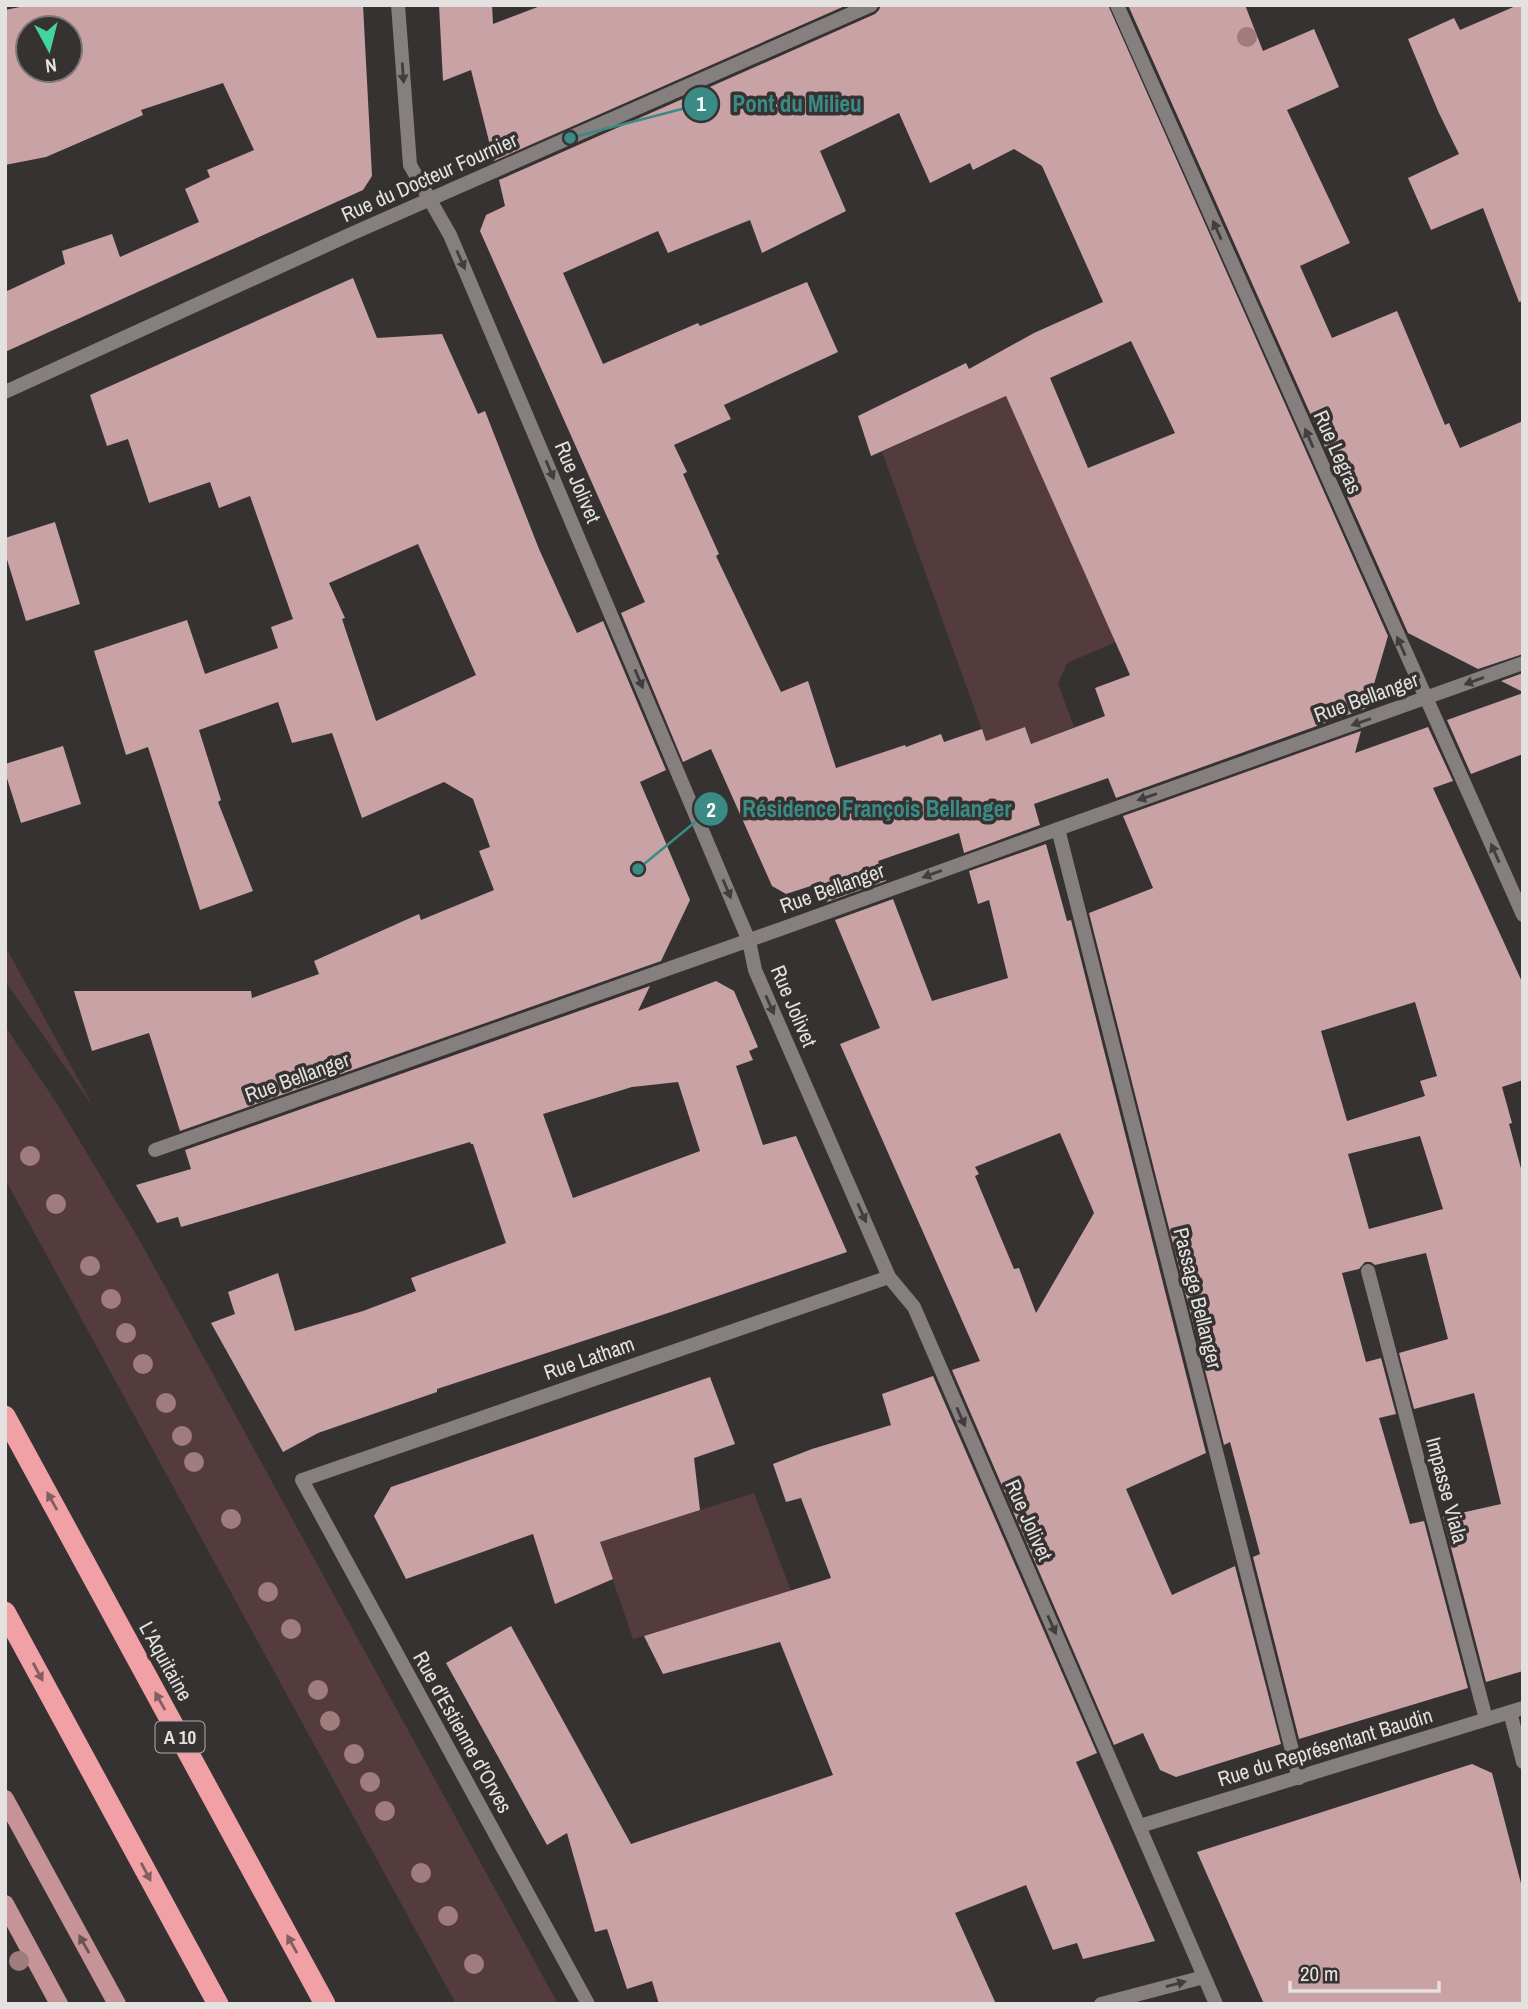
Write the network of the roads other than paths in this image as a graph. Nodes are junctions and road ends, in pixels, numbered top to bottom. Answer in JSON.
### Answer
{"nodes":[{"id":1,"x":398,"y":5,"type":"edge"},
{"id":2,"x":871,"y":5,"type":"edge"},
{"id":3,"x":1117,"y":5,"type":"edge"},
{"id":4,"x":430,"y":200,"type":"junction"},
{"id":5,"x":5,"y":392,"type":"edge"},
{"id":6,"x":1523,"y":663,"type":"edge"},
{"id":7,"x":1425,"y":698,"type":"junction"},
{"id":8,"x":1058,"y":828,"type":"junction"},
{"id":9,"x":1523,"y":915,"type":"edge"},
{"id":10,"x":749,"y":941,"type":"junction"},
{"id":11,"x":155,"y":1150,"type":"dead end"},
{"id":12,"x":1368,"y":1271,"type":"dead end"},
{"id":13,"x":890,"y":1277,"type":"junction"},
{"id":14,"x":5,"y":1416,"type":"edge"},
{"id":15,"x":302,"y":1480,"type":"joint"},
{"id":16,"x":5,"y":1612,"type":"edge"},
{"id":17,"x":1516,"y":1710,"type":"edge"},
{"id":18,"x":1486,"y":1719,"type":"junction"},
{"id":19,"x":1523,"y":1762,"type":"edge"},
{"id":20,"x":1298,"y":1777,"type":"junction"},
{"id":21,"x":5,"y":1798,"type":"edge"},
{"id":22,"x":1140,"y":1826,"type":"junction"},
{"id":23,"x":5,"y":1904,"type":"edge"},
{"id":24,"x":1203,"y":1977,"type":"junction"},
{"id":25,"x":59,"y":2004,"type":"edge"},
{"id":26,"x":117,"y":2004,"type":"edge"},
{"id":27,"x":218,"y":2004,"type":"edge"},
{"id":28,"x":325,"y":2004,"type":"edge"},
{"id":29,"x":588,"y":2004,"type":"edge"},
{"id":30,"x":1101,"y":2004,"type":"edge"},
{"id":31,"x":1216,"y":2004,"type":"edge"}],
"edges":[{"from":1,"to":4,"type":"street","name":"Rue Jolivet","one_way":true},
{"from":2,"to":4,"type":"street","name":"Rue du Docteur Fournier"},
{"from":7,"to":3,"type":"street","name":"Rue Legras","one_way":true},
{"from":4,"to":5,"type":"street","name":"Rue du Docteur Fournier"},
{"from":4,"to":10,"type":"street","name":"Rue Jolivet","one_way":true},
{"from":6,"to":7,"type":"street","name":"Rue Bellanger","one_way":true},
{"from":7,"to":8,"type":"street","name":"Rue Bellanger","one_way":true},
{"from":9,"to":7,"type":"street","name":"Rue Legras","one_way":true},
{"from":8,"to":10,"type":"street","name":"Rue Bellanger","one_way":true},
{"from":8,"to":20,"type":"street","name":"Passage Bellanger"},
{"from":10,"to":11,"type":"street","name":"Rue Bellanger"},
{"from":10,"to":13,"type":"street","name":"Rue Jolivet","one_way":true},
{"from":12,"to":18,"type":"street","name":"Impasse Viala"},
{"from":13,"to":15,"type":"street","name":"Rue Latham"},
{"from":13,"to":22,"type":"street","name":"Rue Jolivet","one_way":true},
{"from":28,"to":14,"type":"highway","name":"L'Aquitaine","number":"A 10","one_way":true},
{"from":15,"to":29,"type":"street","name":"Rue d'Estienne d'Orves"},
{"from":16,"to":27,"type":"highway","one_way":true},
{"from":17,"to":18,"type":"street","name":"Rue du Représentant Baudin"},
{"from":17,"to":19,"type":"street"},
{"from":18,"to":20,"type":"street","name":"Rue du Représentant Baudin"},
{"from":20,"to":22,"type":"street","name":"Rue du Représentant Baudin"},
{"from":26,"to":21,"type":"main road","one_way":true},
{"from":22,"to":24,"type":"street","name":"Rue Jolivet"},
{"from":23,"to":25,"type":"main road"},
{"from":30,"to":24,"type":"street","one_way":true},
{"from":24,"to":31,"type":"street","name":"Rue Jolivet"}]}
